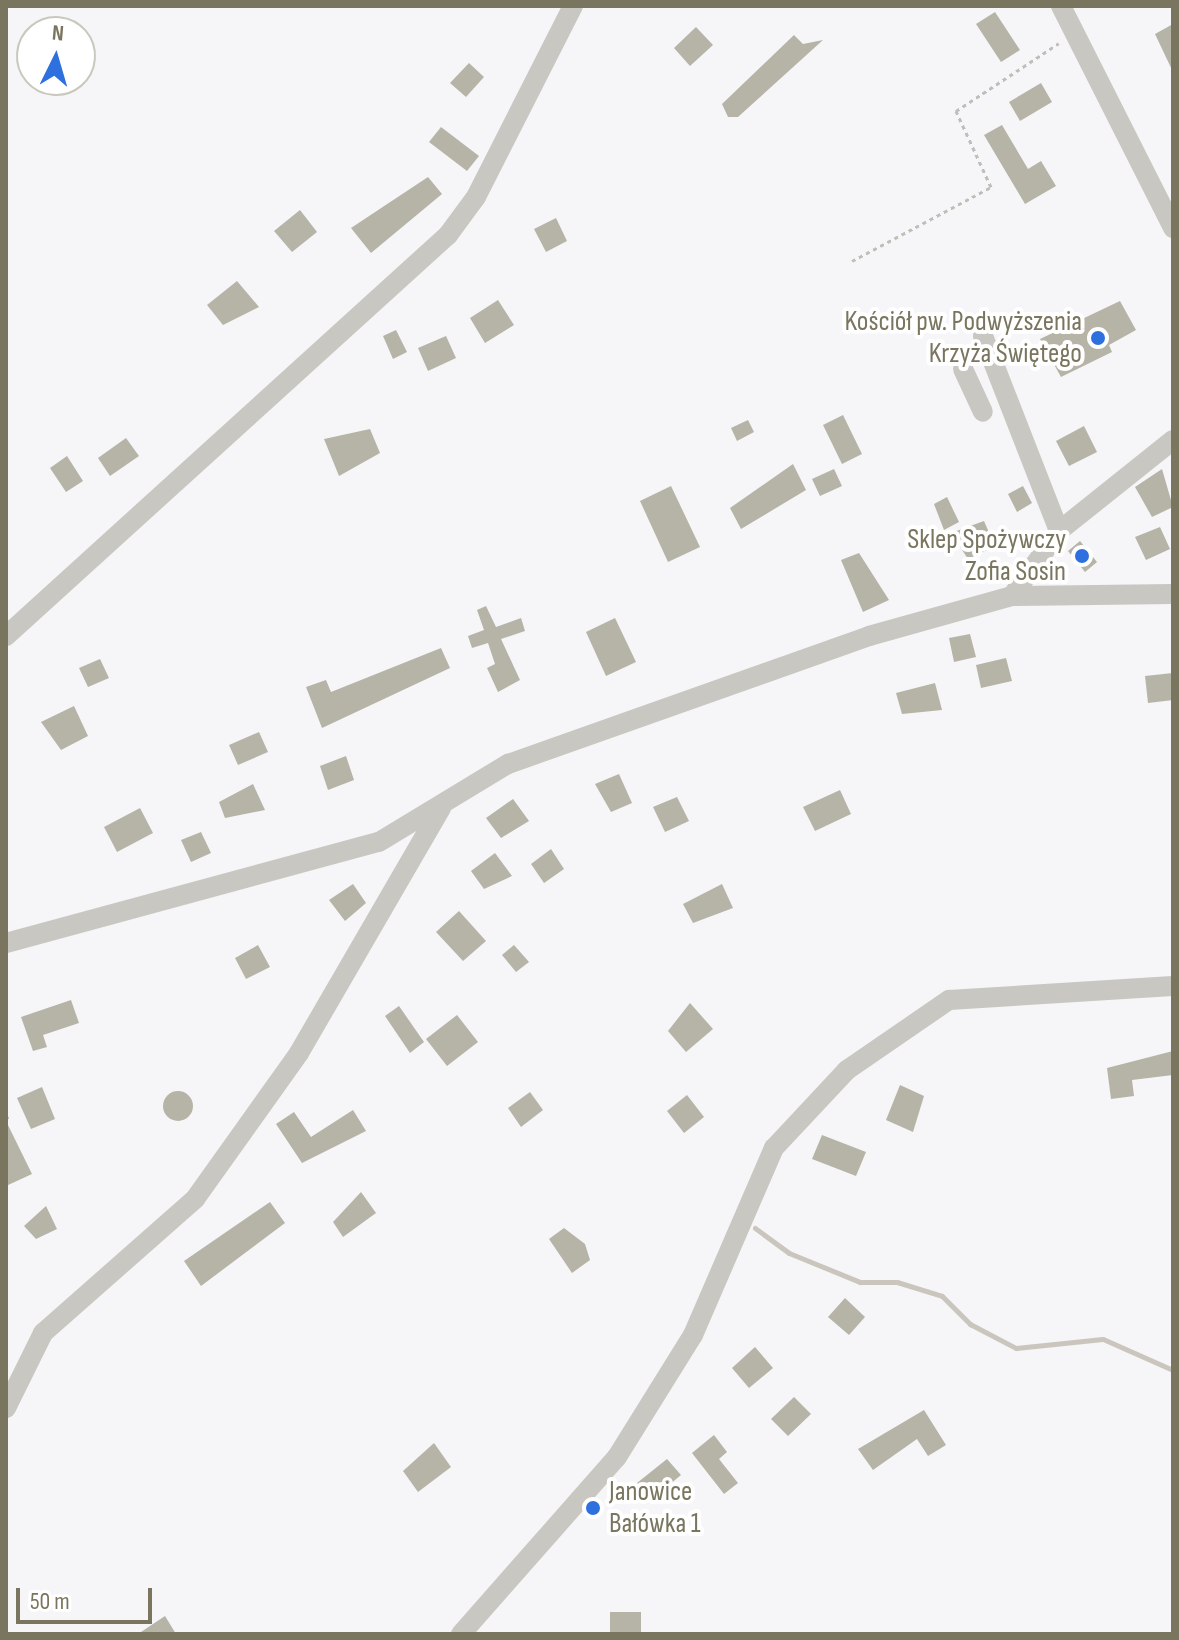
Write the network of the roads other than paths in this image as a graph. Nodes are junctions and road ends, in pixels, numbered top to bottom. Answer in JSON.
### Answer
{"nodes":[{"id":1,"x":573,"y":6,"type":"edge"},
{"id":2,"x":1061,"y":6,"type":"edge"},
{"id":3,"x":1173,"y":228,"type":"edge"},
{"id":4,"x":983,"y":336,"type":"dead end"},
{"id":5,"x":963,"y":369,"type":"dead end"},
{"id":6,"x":983,"y":412,"type":"dead end"},
{"id":7,"x":1173,"y":440,"type":"edge"},
{"id":8,"x":1059,"y":531,"type":"junction"},
{"id":9,"x":1173,"y":594,"type":"edge"},
{"id":10,"x":1012,"y":596,"type":"junction"},
{"id":11,"x":6,"y":636,"type":"edge"},
{"id":12,"x":441,"y":808,"type":"junction"},
{"id":13,"x":6,"y":943,"type":"edge"},
{"id":14,"x":1173,"y":986,"type":"edge"},
{"id":15,"x":6,"y":1408,"type":"edge"},
{"id":16,"x":461,"y":1634,"type":"edge"}],
"edges":[{"from":1,"to":11,"type":"street"},
{"from":2,"to":3,"type":"street"},
{"from":4,"to":8,"type":"street"},
{"from":5,"to":6,"type":"street"},
{"from":7,"to":8,"type":"street"},
{"from":8,"to":10,"type":"street"},
{"from":9,"to":10,"type":"street"},
{"from":10,"to":12,"type":"street"},
{"from":12,"to":13,"type":"street"},
{"from":12,"to":15,"type":"street"},
{"from":14,"to":16,"type":"street"}]}
